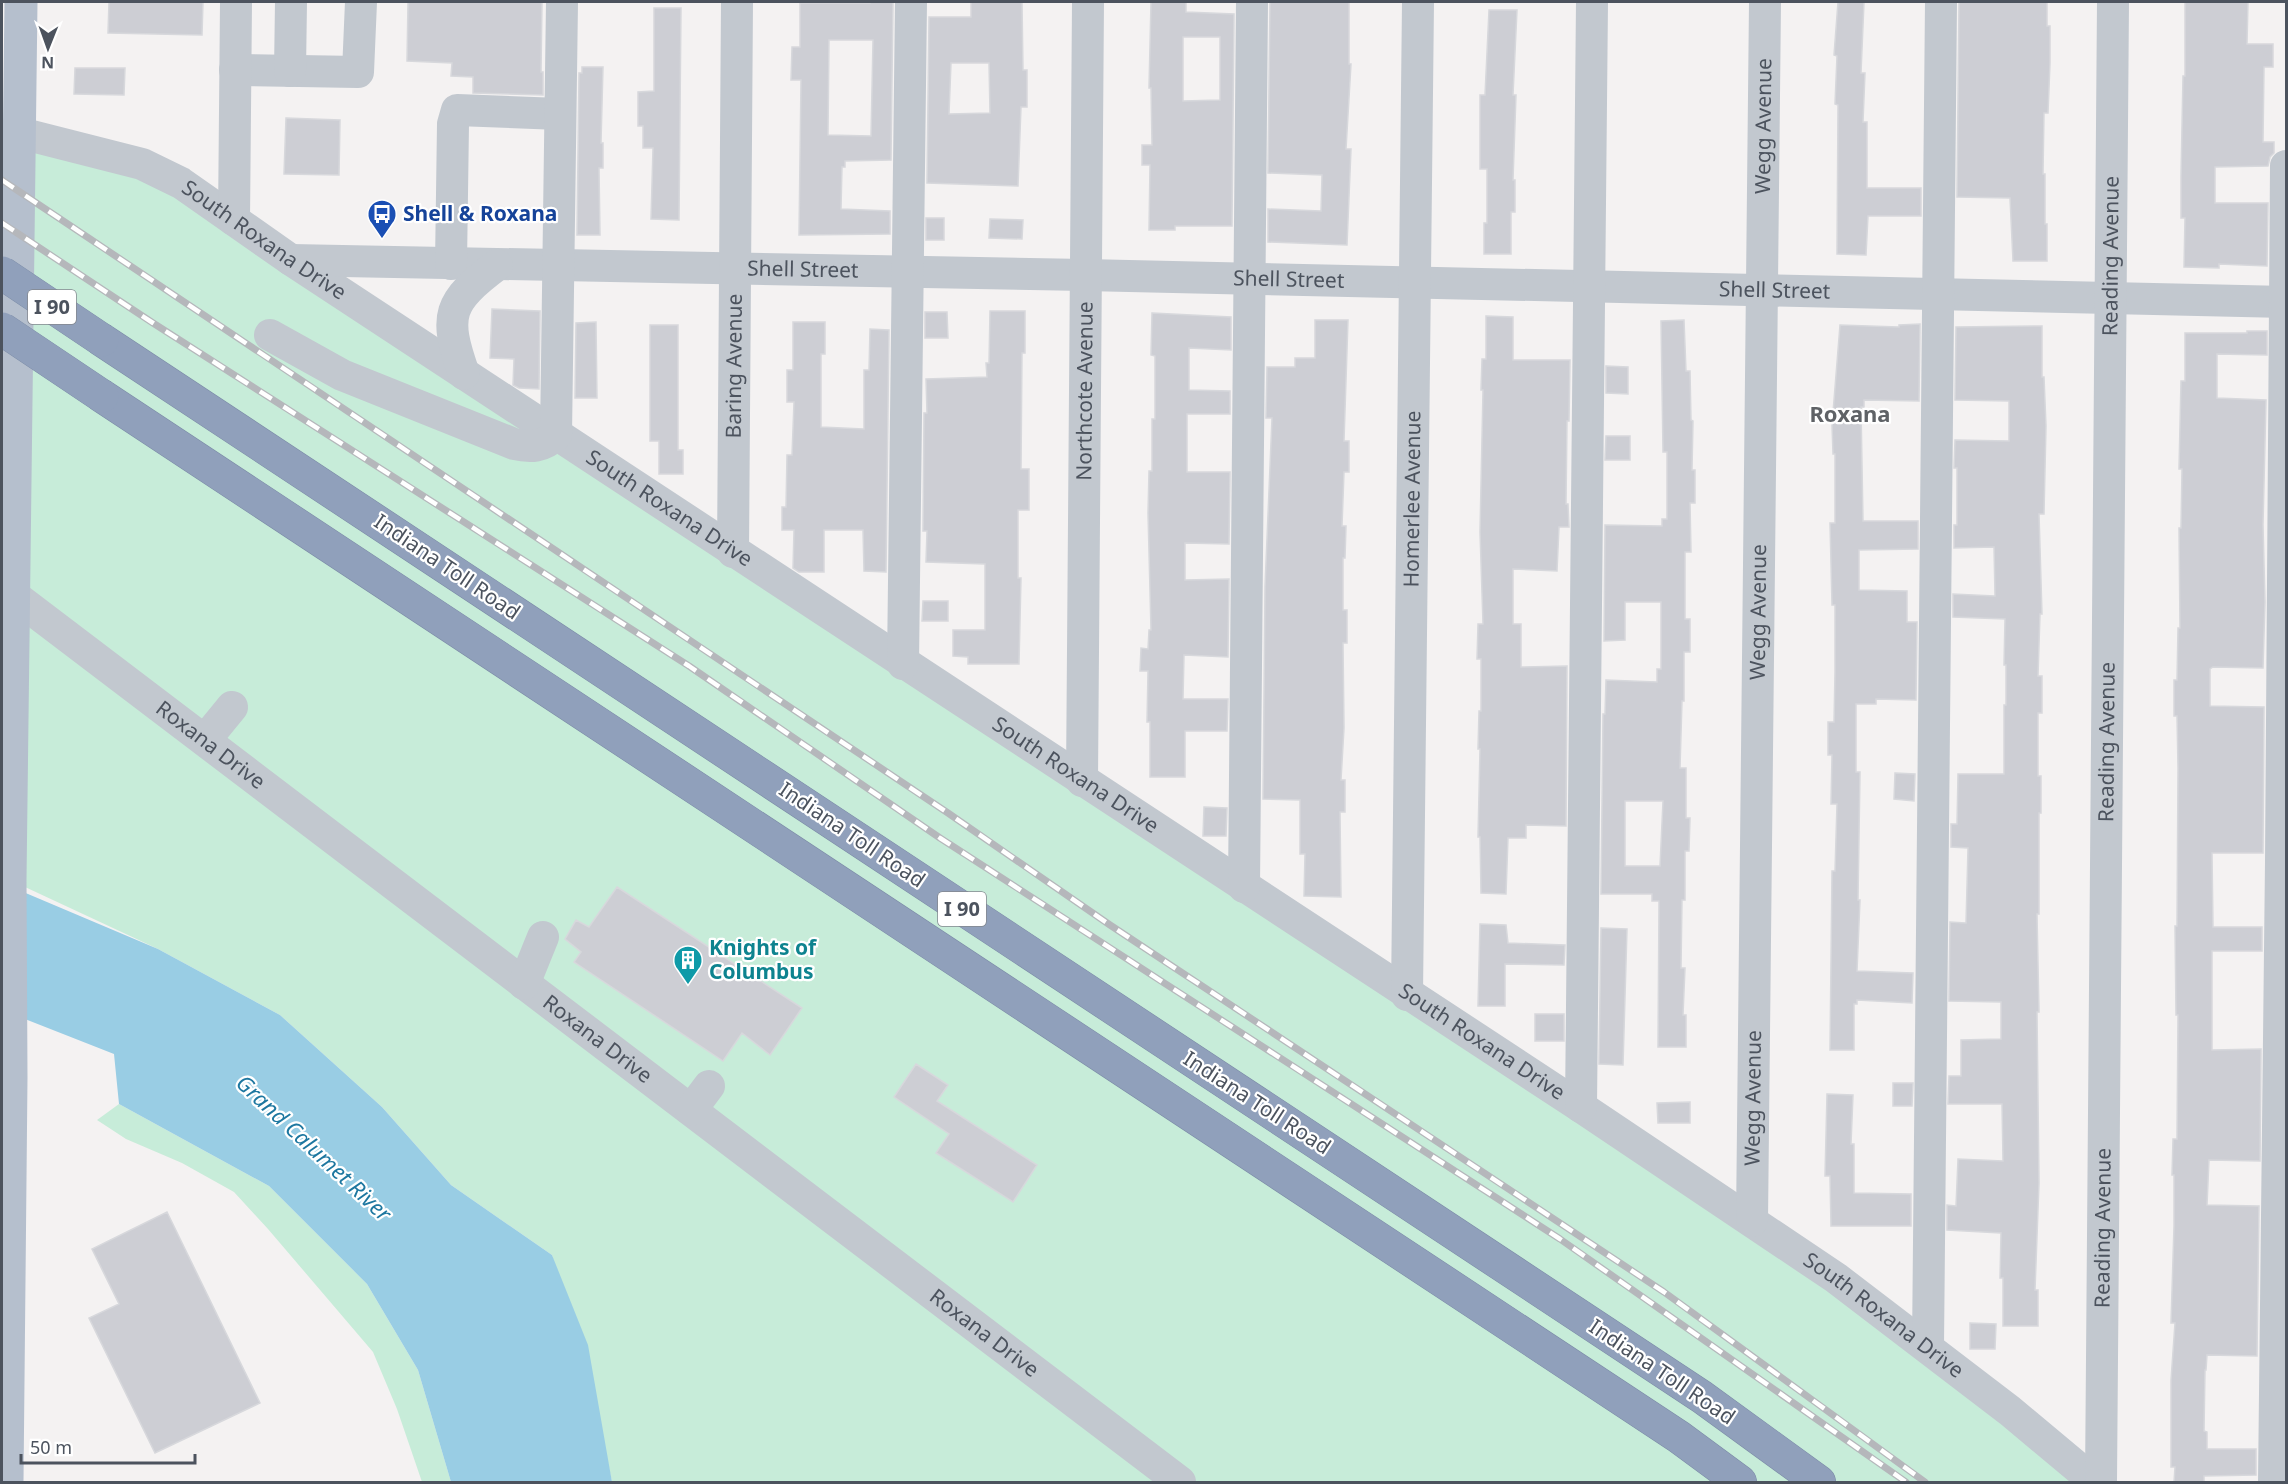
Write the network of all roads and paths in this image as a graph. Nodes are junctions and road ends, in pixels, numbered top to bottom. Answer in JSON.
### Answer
{"nodes":[{"id":1,"x":21,"y":2,"type":"edge"},
{"id":2,"x":236,"y":2,"type":"edge"},
{"id":3,"x":291,"y":2,"type":"edge"},
{"id":4,"x":361,"y":2,"type":"edge"},
{"id":5,"x":562,"y":2,"type":"edge"},
{"id":6,"x":737,"y":2,"type":"edge"},
{"id":7,"x":911,"y":2,"type":"edge"},
{"id":8,"x":1088,"y":2,"type":"edge"},
{"id":9,"x":1252,"y":2,"type":"edge"},
{"id":10,"x":1418,"y":2,"type":"edge"},
{"id":11,"x":1592,"y":2,"type":"edge"},
{"id":12,"x":1765,"y":2,"type":"edge"},
{"id":13,"x":1941,"y":2,"type":"edge"},
{"id":14,"x":2113,"y":2,"type":"edge"},
{"id":15,"x":236,"y":70,"type":"junction"},
{"id":16,"x":290,"y":71,"type":"junction"},
{"id":17,"x":560,"y":114,"type":"junction"},
{"id":18,"x":20,"y":133,"type":"junction"},
{"id":19,"x":2286,"y":166,"type":"edge"},
{"id":20,"x":234,"y":220,"type":"junction"},
{"id":21,"x":291,"y":260,"type":"junction"},
{"id":22,"x":451,"y":264,"type":"junction"},
{"id":23,"x":497,"y":265,"type":"junction"},
{"id":24,"x":558,"y":265,"type":"junction"},
{"id":25,"x":735,"y":269,"type":"junction"},
{"id":26,"x":908,"y":272,"type":"junction"},
{"id":27,"x":2,"y":273,"type":"edge"},
{"id":28,"x":1085,"y":275,"type":"junction"},
{"id":29,"x":1249,"y":279,"type":"junction"},
{"id":30,"x":1415,"y":284,"type":"junction"},
{"id":31,"x":1590,"y":287,"type":"junction"},
{"id":32,"x":1763,"y":291,"type":"junction"},
{"id":33,"x":1939,"y":294,"type":"junction"},
{"id":34,"x":2110,"y":298,"type":"junction"},
{"id":35,"x":2285,"y":302,"type":"edge"},
{"id":36,"x":2,"y":329,"type":"edge"},
{"id":37,"x":270,"y":335,"type":"dead end"},
{"id":38,"x":464,"y":374,"type":"junction"},
{"id":39,"x":556,"y":435,"type":"junction"},
{"id":40,"x":733,"y":552,"type":"junction"},
{"id":41,"x":13,"y":595,"type":"junction"},
{"id":42,"x":903,"y":664,"type":"junction"},
{"id":43,"x":232,"y":707,"type":"dead end"},
{"id":44,"x":205,"y":740,"type":"junction"},
{"id":45,"x":1082,"y":781,"type":"junction"},
{"id":46,"x":1244,"y":887,"type":"junction"},
{"id":47,"x":543,"y":937,"type":"dead end"},
{"id":48,"x":524,"y":984,"type":"junction"},
{"id":49,"x":1407,"y":995,"type":"junction"},
{"id":50,"x":1581,"y":1107,"type":"junction"},
{"id":51,"x":1752,"y":1221,"type":"junction"},
{"id":52,"x":1928,"y":1346,"type":"junction"},
{"id":53,"x":7,"y":1482,"type":"edge"},
{"id":54,"x":1180,"y":1482,"type":"edge"},
{"id":55,"x":1740,"y":1482,"type":"edge"},
{"id":56,"x":1818,"y":1482,"type":"edge"},
{"id":57,"x":2095,"y":1482,"type":"edge"},
{"id":58,"x":2101,"y":1482,"type":"edge"},
{"id":59,"x":2274,"y":1482,"type":"edge"}],
"edges":[{"from":1,"to":18,"type":"main road"},
{"from":2,"to":15,"type":"street"},
{"from":3,"to":16,"type":"street"},
{"from":4,"to":16,"type":"street"},
{"from":5,"to":17,"type":"street"},
{"from":6,"to":25,"type":"street","name":"Baring Avenue"},
{"from":7,"to":26,"type":"street"},
{"from":8,"to":28,"type":"street","name":"Northcote Avenue"},
{"from":9,"to":29,"type":"street"},
{"from":10,"to":30,"type":"street","name":"Homerlee Avenue"},
{"from":11,"to":31,"type":"street"},
{"from":12,"to":32,"type":"street","name":"Wegg Avenue"},
{"from":13,"to":33,"type":"street"},
{"from":14,"to":34,"type":"street","name":"Reading Avenue"},
{"from":15,"to":16,"type":"street"},
{"from":15,"to":20,"type":"street"},
{"from":17,"to":22,"type":"street"},
{"from":17,"to":24,"type":"street"},
{"from":18,"to":20,"type":"street","name":"South Roxana Drive"},
{"from":18,"to":41,"type":"main road"},
{"from":19,"to":35,"type":"street"},
{"from":20,"to":21,"type":"street","name":"South Roxana Drive"},
{"from":21,"to":22,"type":"street","name":"Shell Street"},
{"from":21,"to":38,"type":"street","name":"South Roxana Drive"},
{"from":22,"to":23,"type":"street","name":"Shell Street"},
{"from":23,"to":24,"type":"street","name":"Shell Street"},
{"from":23,"to":38,"type":"street"},
{"from":24,"to":25,"type":"street","name":"Shell Street"},
{"from":24,"to":39,"type":"street"},
{"from":25,"to":26,"type":"street","name":"Shell Street"},
{"from":25,"to":40,"type":"street","name":"Baring Avenue"},
{"from":26,"to":28,"type":"street","name":"Shell Street"},
{"from":26,"to":42,"type":"street"},
{"from":27,"to":56,"type":"highway","name":"Indiana Toll Road","number":"I 90","bridge":true},
{"from":28,"to":29,"type":"street","name":"Shell Street"},
{"from":28,"to":45,"type":"street","name":"Northcote Avenue"},
{"from":29,"to":30,"type":"street","name":"Shell Street"},
{"from":29,"to":46,"type":"street"},
{"from":30,"to":31,"type":"street","name":"Shell Street"},
{"from":30,"to":49,"type":"street","name":"Homerlee Avenue"},
{"from":31,"to":32,"type":"street","name":"Shell Street"},
{"from":31,"to":50,"type":"street"},
{"from":32,"to":33,"type":"street","name":"Shell Street"},
{"from":32,"to":51,"type":"street","name":"Wegg Avenue"},
{"from":33,"to":34,"type":"street","name":"Shell Street"},
{"from":33,"to":52,"type":"street"},
{"from":34,"to":35,"type":"street","name":"Shell Street"},
{"from":34,"to":58,"type":"street","name":"Reading Avenue"},
{"from":35,"to":59,"type":"street"},
{"from":36,"to":55,"type":"highway","number":"I 90","bridge":true},
{"from":37,"to":39,"type":"street"},
{"from":38,"to":39,"type":"street","name":"South Roxana Drive"},
{"from":39,"to":40,"type":"street","name":"South Roxana Drive"},
{"from":40,"to":42,"type":"street","name":"South Roxana Drive"},
{"from":41,"to":44,"type":"street","name":"Roxana Drive"},
{"from":41,"to":53,"type":"main road"},
{"from":42,"to":45,"type":"street","name":"South Roxana Drive"},
{"from":43,"to":44,"type":"street"},
{"from":44,"to":48,"type":"street","name":"Roxana Drive"},
{"from":45,"to":46,"type":"street","name":"South Roxana Drive"},
{"from":46,"to":49,"type":"street","name":"South Roxana Drive"},
{"from":47,"to":48,"type":"street"},
{"from":48,"to":54,"type":"street","name":"Roxana Drive"},
{"from":49,"to":50,"type":"street","name":"South Roxana Drive"},
{"from":50,"to":51,"type":"street","name":"South Roxana Drive"},
{"from":51,"to":52,"type":"street","name":"South Roxana Drive"},
{"from":52,"to":57,"type":"street","name":"South Roxana Drive"}]}
